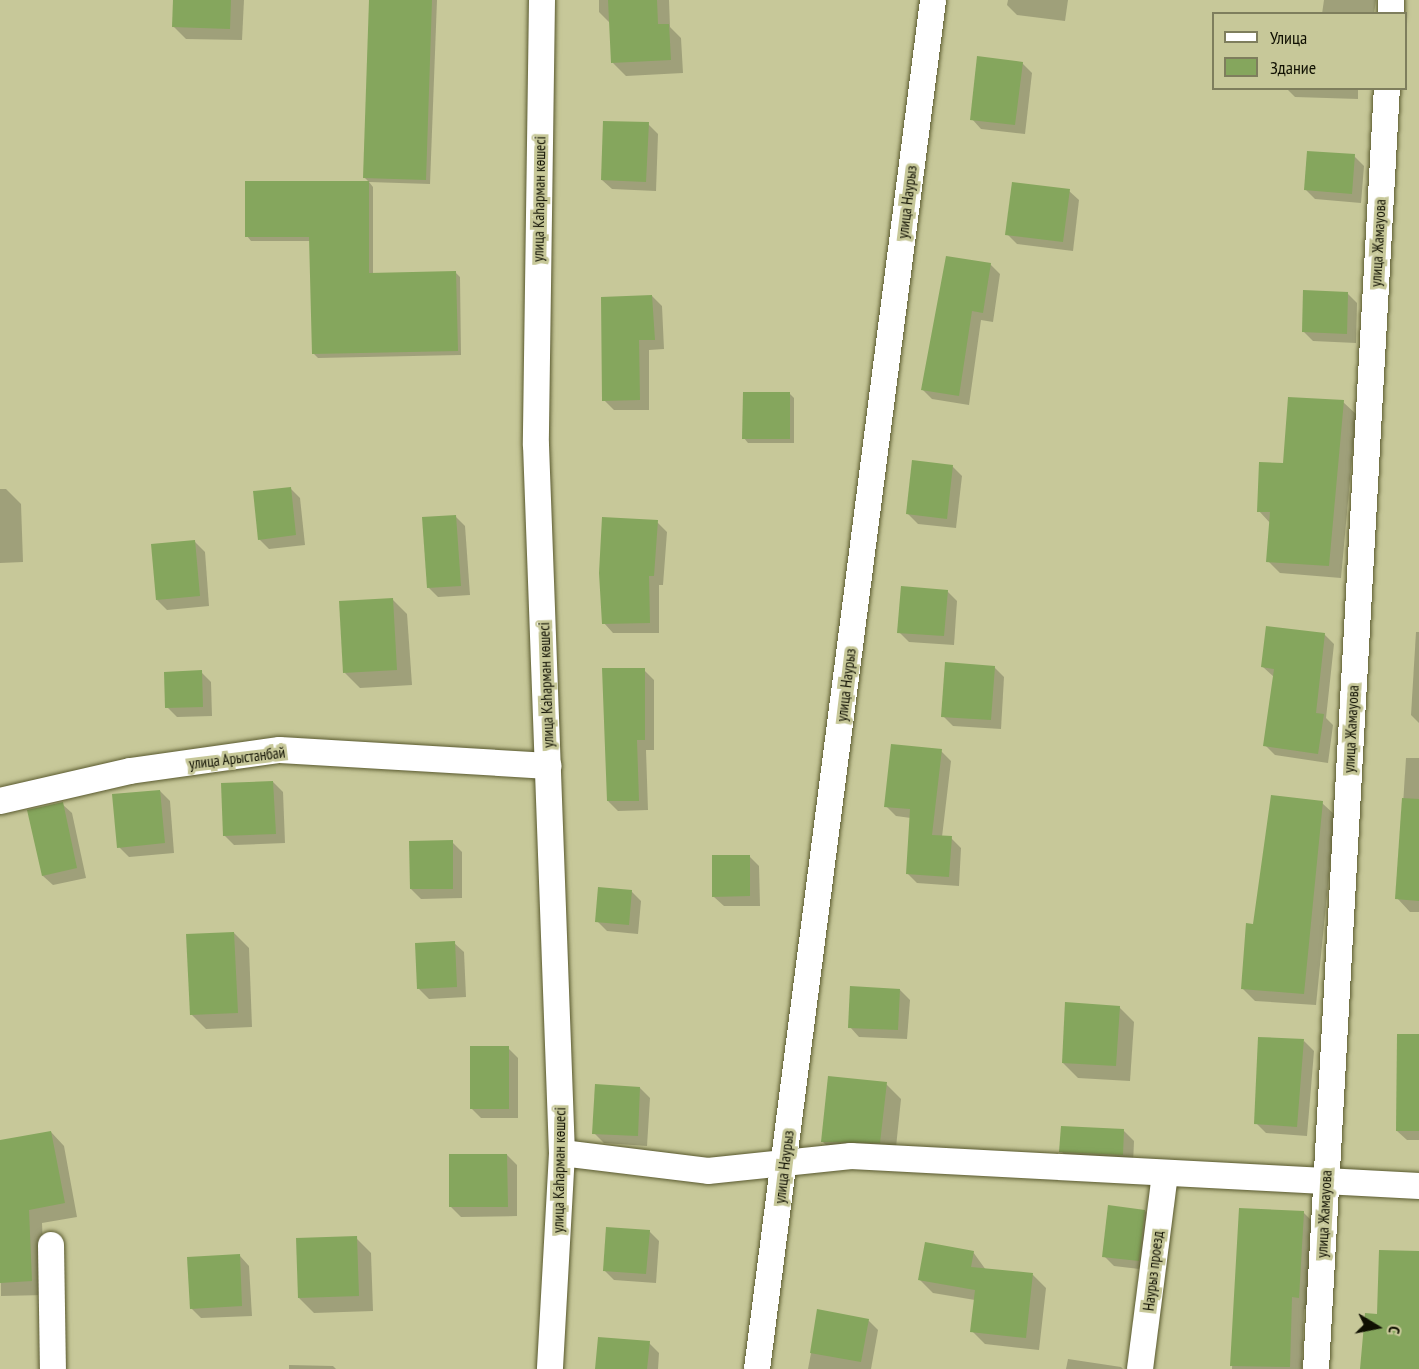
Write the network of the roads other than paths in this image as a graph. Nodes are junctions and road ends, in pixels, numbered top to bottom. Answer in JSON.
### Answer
{"nodes":[{"id":1,"x":542,"y":0,"type":"edge"},
{"id":2,"x":933,"y":0,"type":"edge"},
{"id":3,"x":1386,"y":90,"type":"edge"},
{"id":4,"x":549,"y":766,"type":"junction"},
{"id":5,"x":0,"y":801,"type":"edge"},
{"id":6,"x":562,"y":1153,"type":"junction"},
{"id":7,"x":785,"y":1162,"type":"junction"},
{"id":8,"x":1165,"y":1174,"type":"junction"},
{"id":9,"x":1326,"y":1180,"type":"junction"},
{"id":10,"x":1419,"y":1186,"type":"edge"},
{"id":11,"x":51,"y":1245,"type":"dead end"},
{"id":12,"x":53,"y":1369,"type":"edge"},
{"id":13,"x":550,"y":1369,"type":"edge"},
{"id":14,"x":757,"y":1369,"type":"edge"},
{"id":15,"x":1140,"y":1369,"type":"edge"},
{"id":16,"x":1316,"y":1369,"type":"edge"}],
"edges":[{"from":1,"to":4,"type":"street","name":"улица Каһарман көшесі"},
{"from":2,"to":7,"type":"street","name":"улица Наурыз"},
{"from":3,"to":9,"type":"street","name":"улица Жамауова"},
{"from":4,"to":5,"type":"street","name":"улица Арыстанбай"},
{"from":4,"to":6,"type":"street","name":"улица Каһарман көшесі"},
{"from":6,"to":7,"type":"street"},
{"from":6,"to":13,"type":"street","name":"улица Каһарман көшесі"},
{"from":7,"to":8,"type":"street"},
{"from":7,"to":14,"type":"street","name":"улица Наурыз"},
{"from":8,"to":9,"type":"street"},
{"from":8,"to":15,"type":"street","name":"Наурыз проезд"},
{"from":9,"to":10,"type":"street"},
{"from":9,"to":16,"type":"street","name":"улица Жамауова"},
{"from":11,"to":12,"type":"street"}]}
